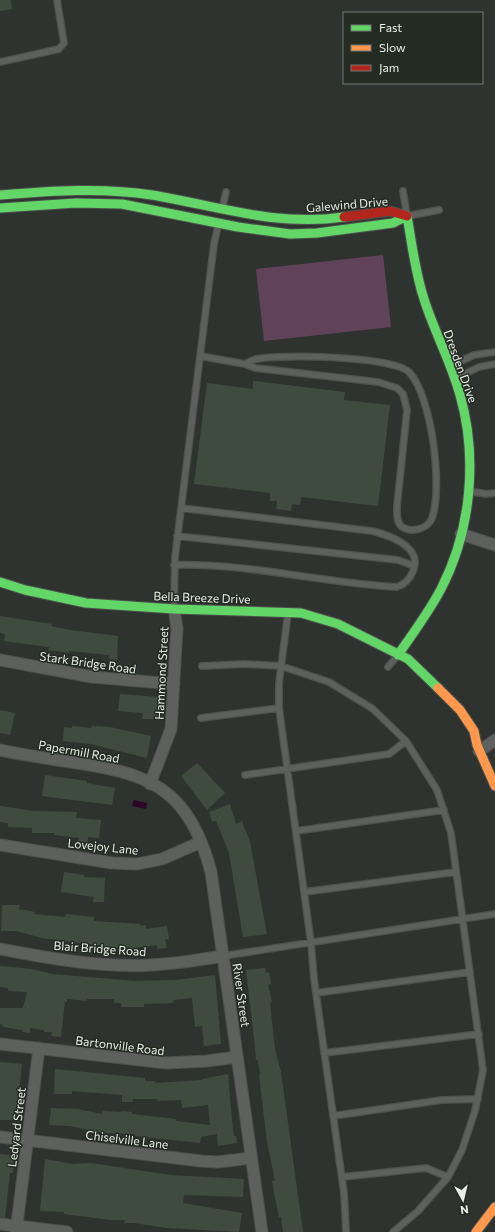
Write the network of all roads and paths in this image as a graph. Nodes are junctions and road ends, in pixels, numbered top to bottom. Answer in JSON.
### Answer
{"nodes":[{"id":1,"x":58,"y":0,"type":"edge"},
{"id":2,"x":0,"y":62,"type":"edge"},
{"id":3,"x":403,"y":191,"type":"dead end"},
{"id":4,"x":226,"y":192,"type":"dead end"},
{"id":5,"x":0,"y":195,"type":"edge"},
{"id":6,"x":0,"y":208,"type":"edge"},
{"id":7,"x":222,"y":210,"type":"junction"},
{"id":8,"x":439,"y":210,"type":"dead end"},
{"id":9,"x":407,"y":216,"type":"junction"},
{"id":10,"x":219,"y":224,"type":"junction"},
{"id":11,"x":495,"y":352,"type":"edge"},
{"id":12,"x":200,"y":356,"type":"junction"},
{"id":13,"x":245,"y":364,"type":"junction"},
{"id":14,"x":495,"y":364,"type":"edge"},
{"id":15,"x":450,"y":366,"type":"junction"},
{"id":16,"x":454,"y":379,"type":"junction"},
{"id":17,"x":469,"y":491,"type":"junction"},
{"id":18,"x":495,"y":493,"type":"edge"},
{"id":19,"x":180,"y":508,"type":"junction"},
{"id":20,"x":461,"y":534,"type":"junction"},
{"id":21,"x":177,"y":536,"type":"junction"},
{"id":22,"x":495,"y":545,"type":"edge"},
{"id":23,"x":174,"y":565,"type":"junction"},
{"id":24,"x":414,"y":566,"type":"junction"},
{"id":25,"x":0,"y":582,"type":"edge"},
{"id":26,"x":174,"y":609,"type":"junction"},
{"id":27,"x":288,"y":612,"type":"junction"},
{"id":28,"x":398,"y":655,"type":"junction"},
{"id":29,"x":0,"y":660,"type":"edge"},
{"id":30,"x":202,"y":666,"type":"dead end"},
{"id":31,"x":281,"y":666,"type":"junction"},
{"id":32,"x":388,"y":667,"type":"dead end"},
{"id":33,"x":174,"y":684,"type":"junction"},
{"id":34,"x":279,"y":708,"type":"junction"},
{"id":35,"x":448,"y":712,"type":"dead end"},
{"id":36,"x":201,"y":718,"type":"dead end"},
{"id":37,"x":463,"y":732,"type":"dead end"},
{"id":38,"x":495,"y":740,"type":"edge"},
{"id":39,"x":406,"y":741,"type":"junction"},
{"id":40,"x":478,"y":748,"type":"junction"},
{"id":41,"x":0,"y":750,"type":"edge"},
{"id":42,"x":287,"y":769,"type":"junction"},
{"id":43,"x":245,"y":774,"type":"dead end"},
{"id":44,"x":150,"y":784,"type":"junction"},
{"id":45,"x":495,"y":786,"type":"edge"},
{"id":46,"x":444,"y":810,"type":"junction"},
{"id":47,"x":296,"y":831,"type":"junction"},
{"id":48,"x":201,"y":842,"type":"junction"},
{"id":49,"x":0,"y":845,"type":"edge"},
{"id":50,"x":456,"y":872,"type":"junction"},
{"id":51,"x":304,"y":892,"type":"junction"},
{"id":52,"x":495,"y":914,"type":"edge"},
{"id":53,"x":462,"y":918,"type":"junction"},
{"id":54,"x":311,"y":943,"type":"junction"},
{"id":55,"x":0,"y":949,"type":"edge"},
{"id":56,"x":223,"y":956,"type":"junction"},
{"id":57,"x":470,"y":972,"type":"junction"},
{"id":58,"x":316,"y":993,"type":"junction"},
{"id":59,"x":479,"y":1034,"type":"junction"},
{"id":60,"x":0,"y":1044,"type":"edge"},
{"id":61,"x":38,"y":1048,"type":"junction"},
{"id":62,"x":324,"y":1054,"type":"junction"},
{"id":63,"x":237,"y":1057,"type":"junction"},
{"id":64,"x":478,"y":1099,"type":"junction"},
{"id":65,"x":333,"y":1116,"type":"junction"},
{"id":66,"x":0,"y":1137,"type":"edge"},
{"id":67,"x":27,"y":1141,"type":"junction"},
{"id":68,"x":251,"y":1158,"type":"junction"},
{"id":69,"x":342,"y":1177,"type":"junction"},
{"id":70,"x":448,"y":1177,"type":"junction"},
{"id":71,"x":495,"y":1207,"type":"edge"},
{"id":72,"x":0,"y":1224,"type":"edge"},
{"id":73,"x":17,"y":1229,"type":"edge"},
{"id":74,"x":66,"y":1232,"type":"edge"},
{"id":75,"x":262,"y":1232,"type":"edge"},
{"id":76,"x":346,"y":1232,"type":"edge"},
{"id":77,"x":393,"y":1232,"type":"edge"},
{"id":78,"x":476,"y":1232,"type":"edge"}],
"edges":[{"from":1,"to":2,"type":"lane"},
{"from":3,"to":9,"type":"lane"},
{"from":4,"to":7,"type":"lane"},
{"from":5,"to":7,"type":"street","name":"Galewind Drive"},
{"from":6,"to":10,"type":"street","name":"Galewind Drive"},
{"from":7,"to":9,"type":"street","name":"Galewind Drive"},
{"from":7,"to":10,"type":"lane"},
{"from":8,"to":9,"type":"lane"},
{"from":9,"to":10,"type":"street","name":"Galewind Drive"},
{"from":9,"to":15,"type":"street","name":"Dresden Drive"},
{"from":10,"to":12,"type":"lane"},
{"from":11,"to":15,"type":"lane"},
{"from":12,"to":13,"type":"lane"},
{"from":12,"to":19,"type":"lane"},
{"from":13,"to":13,"type":"lane"},
{"from":14,"to":16,"type":"lane"},
{"from":15,"to":16,"type":"street","name":"Dresden Drive"},
{"from":16,"to":17,"type":"street","name":"Dresden Drive"},
{"from":17,"to":18,"type":"lane"},
{"from":17,"to":20,"type":"street","name":"Dresden Drive"},
{"from":19,"to":21,"type":"lane"},
{"from":19,"to":24,"type":"lane"},
{"from":20,"to":22,"type":"street"},
{"from":20,"to":28,"type":"street","name":"Dresden Drive"},
{"from":21,"to":23,"type":"lane"},
{"from":21,"to":24,"type":"lane"},
{"from":23,"to":24,"type":"lane"},
{"from":23,"to":26,"type":"lane"},
{"from":25,"to":26,"type":"street","name":"Bella Breeze Drive"},
{"from":26,"to":27,"type":"street","name":"Bella Breeze Drive"},
{"from":26,"to":33,"type":"street","name":"Hammond Street"},
{"from":27,"to":28,"type":"street","name":"Bella Breeze Drive"},
{"from":27,"to":31,"type":"lane"},
{"from":28,"to":32,"type":"lane"},
{"from":28,"to":35,"type":"street"},
{"from":28,"to":40,"type":"street","name":"Bella Breeze Drive"},
{"from":29,"to":33,"type":"street","name":"Stark Bridge Road"},
{"from":30,"to":31,"type":"lane"},
{"from":31,"to":34,"type":"lane"},
{"from":31,"to":39,"type":"lane"},
{"from":33,"to":44,"type":"street","name":"Hammond Street"},
{"from":34,"to":36,"type":"lane"},
{"from":34,"to":42,"type":"lane"},
{"from":37,"to":40,"type":"street","name":"Bella Breeze Drive"},
{"from":38,"to":40,"type":"street"},
{"from":39,"to":42,"type":"lane"},
{"from":39,"to":46,"type":"lane"},
{"from":40,"to":45,"type":"street","name":"Bella Breeze Drive"},
{"from":41,"to":44,"type":"street","name":"Papermill Road"},
{"from":42,"to":43,"type":"lane"},
{"from":42,"to":47,"type":"lane"},
{"from":44,"to":48,"type":"street","name":"River Street"},
{"from":46,"to":47,"type":"lane"},
{"from":46,"to":50,"type":"lane"},
{"from":47,"to":51,"type":"lane"},
{"from":48,"to":49,"type":"street","name":"Lovejoy Lane"},
{"from":48,"to":56,"type":"street","name":"River Street"},
{"from":50,"to":51,"type":"lane"},
{"from":50,"to":53,"type":"lane"},
{"from":51,"to":54,"type":"lane"},
{"from":52,"to":53,"type":"lane"},
{"from":53,"to":54,"type":"lane"},
{"from":53,"to":57,"type":"lane"},
{"from":54,"to":56,"type":"lane"},
{"from":54,"to":58,"type":"lane"},
{"from":55,"to":56,"type":"street","name":"Blair Bridge Road"},
{"from":56,"to":63,"type":"street","name":"River Street"},
{"from":57,"to":58,"type":"lane"},
{"from":57,"to":59,"type":"lane"},
{"from":58,"to":62,"type":"lane"},
{"from":59,"to":62,"type":"lane"},
{"from":59,"to":64,"type":"lane"},
{"from":60,"to":61,"type":"street","name":"Bartonville Road"},
{"from":61,"to":63,"type":"street","name":"Bartonville Road"},
{"from":61,"to":67,"type":"street","name":"Ledyard Street"},
{"from":62,"to":65,"type":"lane"},
{"from":63,"to":68,"type":"street","name":"River Street"},
{"from":64,"to":65,"type":"lane"},
{"from":64,"to":70,"type":"lane"},
{"from":65,"to":69,"type":"lane"},
{"from":66,"to":67,"type":"street","name":"Chiselville Lane"},
{"from":67,"to":68,"type":"street","name":"Chiselville Lane"},
{"from":67,"to":73,"type":"street","name":"Ledyard Street"},
{"from":68,"to":75,"type":"street","name":"River Street"},
{"from":69,"to":70,"type":"lane"},
{"from":69,"to":76,"type":"lane"},
{"from":70,"to":77,"type":"lane"},
{"from":71,"to":78,"type":"street"},
{"from":72,"to":73,"type":"street"},
{"from":73,"to":74,"type":"street"}]}
